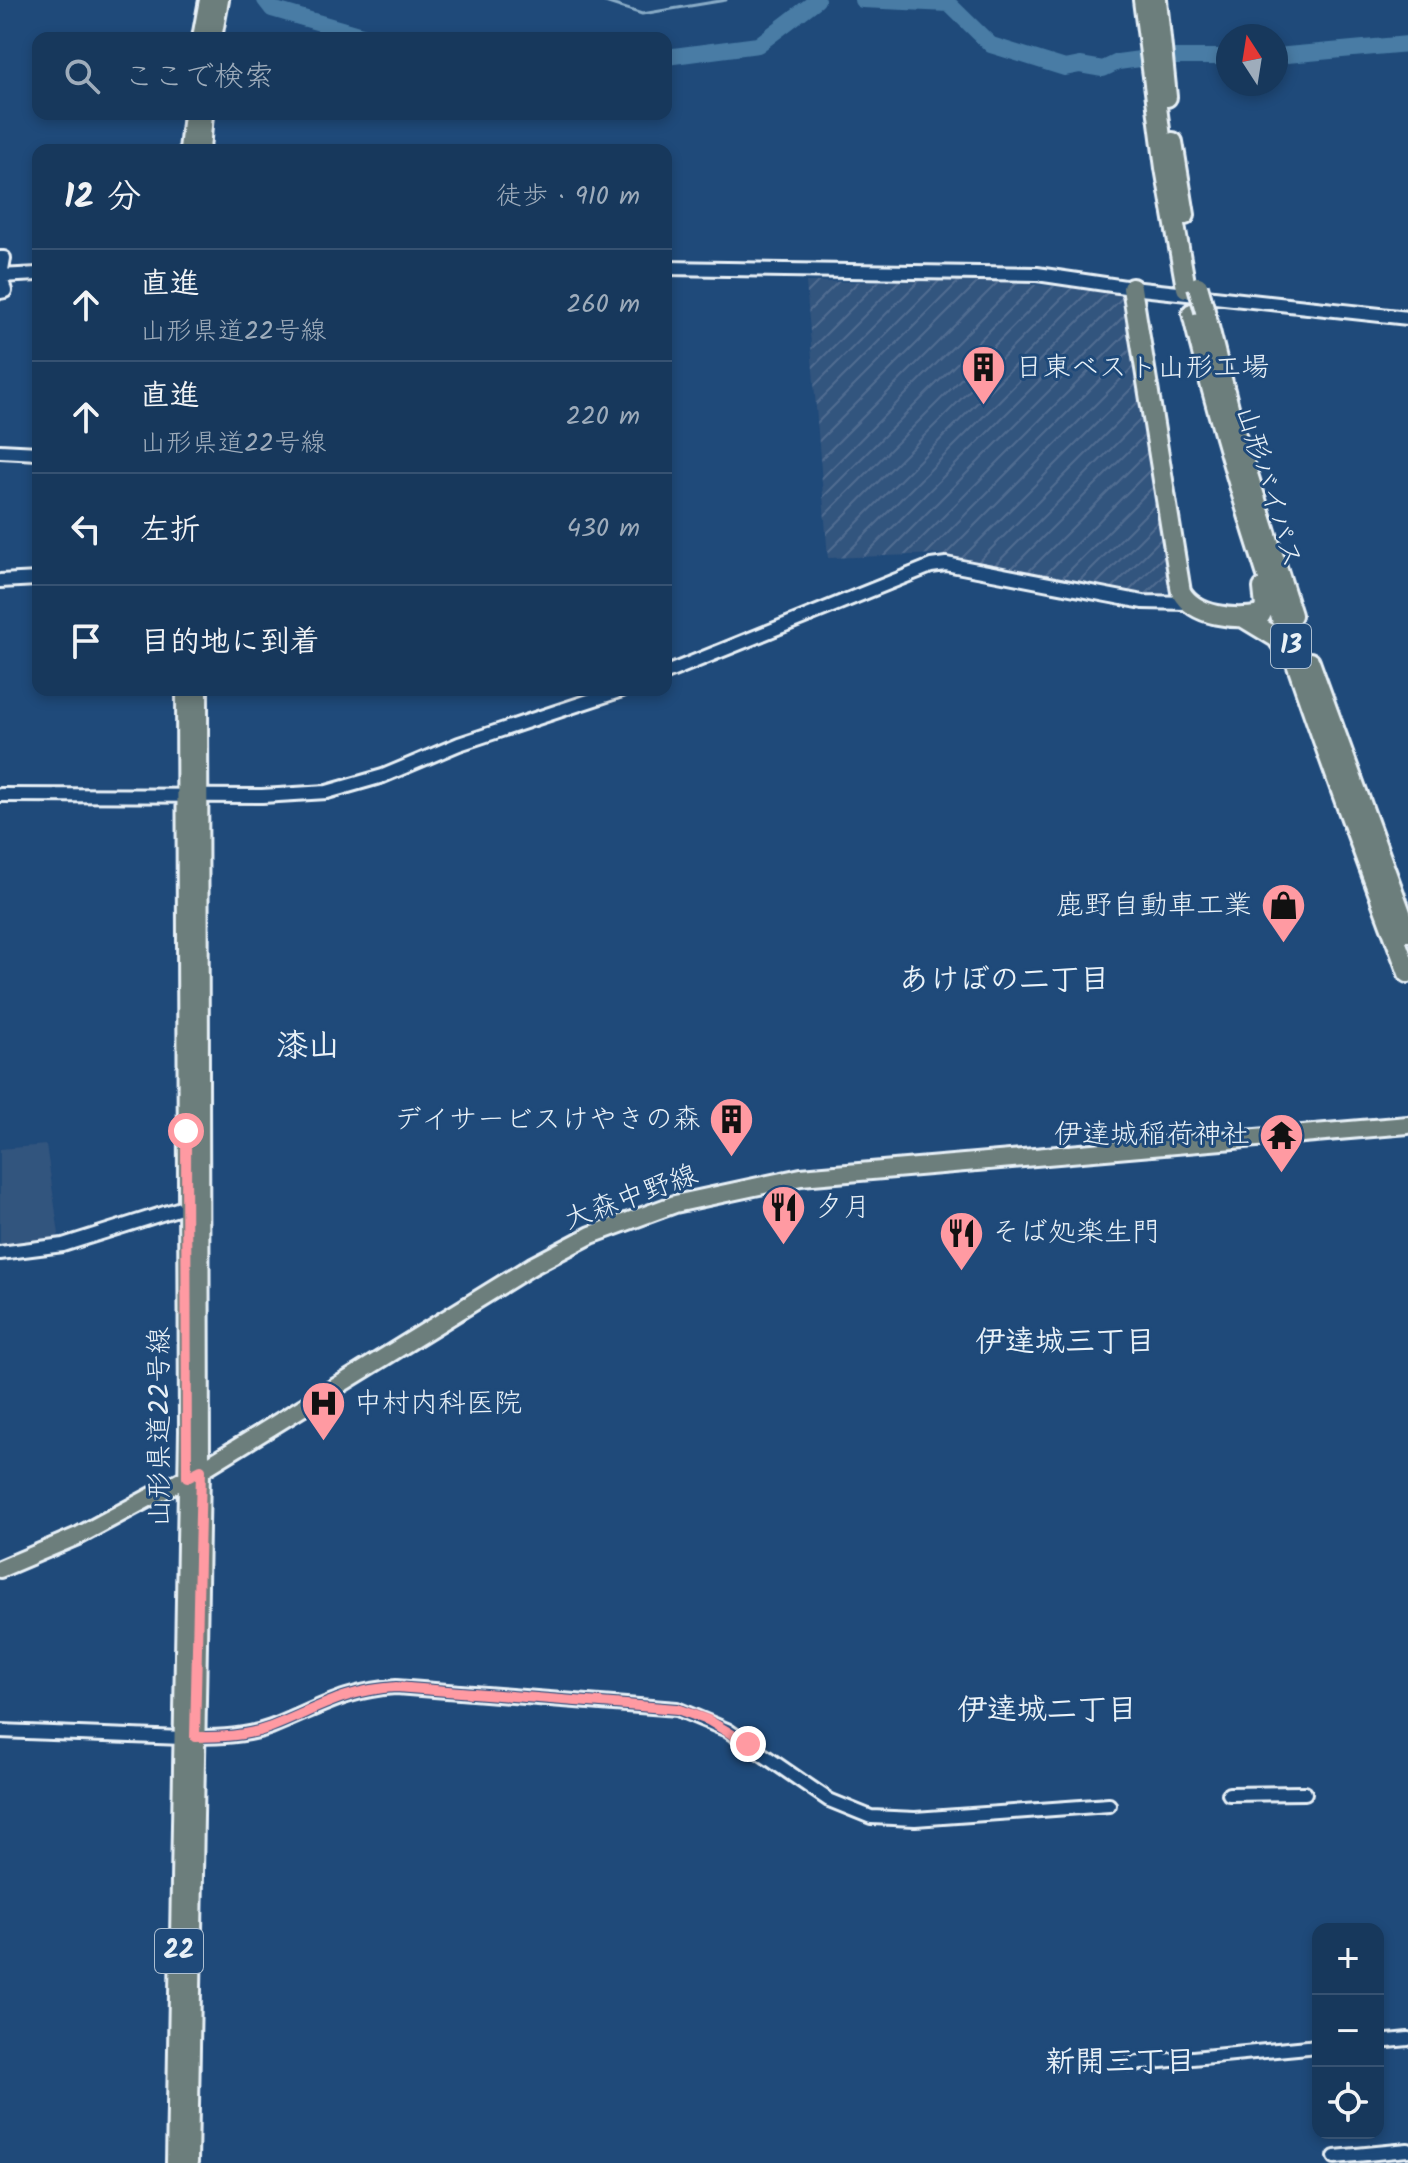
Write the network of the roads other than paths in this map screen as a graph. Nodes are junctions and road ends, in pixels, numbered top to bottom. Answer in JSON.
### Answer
{"nodes":[{"id":1,"x":208,"y":0,"type":"edge"},
{"id":2,"x":220,"y":0,"type":"edge"},
{"id":3,"x":1143,"y":0,"type":"edge"},
{"id":4,"x":1157,"y":0,"type":"edge"},
{"id":5,"x":202,"y":32,"type":"edge"},
{"id":6,"x":214,"y":32,"type":"edge"},
{"id":7,"x":191,"y":120,"type":"edge"},
{"id":8,"x":204,"y":120,"type":"edge"},
{"id":9,"x":189,"y":144,"type":"edge"},
{"id":10,"x":202,"y":144,"type":"edge"},
{"id":11,"x":1182,"y":235,"type":"junction"},
{"id":12,"x":0,"y":258,"type":"edge"},
{"id":13,"x":672,"y":268,"type":"edge"},
{"id":14,"x":32,"y":274,"type":"edge"},
{"id":15,"x":1,"y":276,"type":"edge"},
{"id":16,"x":1132,"y":288,"type":"junction"},
{"id":17,"x":0,"y":292,"type":"edge"},
{"id":18,"x":1198,"y":312,"type":"junction"},
{"id":19,"x":1408,"y":318,"type":"edge"},
{"id":20,"x":0,"y":451,"type":"edge"},
{"id":21,"x":32,"y":453,"type":"edge"},
{"id":22,"x":1245,"y":512,"type":"junction"},
{"id":23,"x":32,"y":579,"type":"edge"},
{"id":24,"x":0,"y":581,"type":"edge"},
{"id":25,"x":1187,"y":603,"type":"junction"},
{"id":26,"x":1244,"y":618,"type":"junction"},
{"id":27,"x":672,"y":671,"type":"edge"},
{"id":28,"x":185,"y":696,"type":"edge"},
{"id":29,"x":199,"y":696,"type":"edge"},
{"id":30,"x":604,"y":696,"type":"edge"},
{"id":31,"x":1337,"y":773,"type":"junction"},
{"id":32,"x":0,"y":795,"type":"edge"},
{"id":33,"x":192,"y":796,"type":"junction"},
{"id":34,"x":1408,"y":932,"type":"edge"},
{"id":35,"x":1408,"y":973,"type":"edge"},
{"id":36,"x":1408,"y":1125,"type":"edge"},
{"id":37,"x":187,"y":1206,"type":"junction"},
{"id":38,"x":0,"y":1253,"type":"edge"},
{"id":39,"x":194,"y":1473,"type":"junction"},
{"id":40,"x":0,"y":1569,"type":"edge"},
{"id":41,"x":0,"y":1731,"type":"edge"},
{"id":42,"x":189,"y":1738,"type":"junction"},
{"id":43,"x":1305,"y":1793,"type":"dead end"},
{"id":44,"x":1229,"y":1794,"type":"dead end"},
{"id":45,"x":1109,"y":1805,"type":"dead end"},
{"id":46,"x":1408,"y":2039,"type":"edge"},
{"id":47,"x":1384,"y":2041,"type":"edge"},
{"id":48,"x":1312,"y":2047,"type":"edge"},
{"id":49,"x":1130,"y":2064,"type":"dead end"},
{"id":50,"x":1408,"y":2150,"type":"edge"},
{"id":51,"x":1335,"y":2157,"type":"dead end"},
{"id":52,"x":175,"y":2163,"type":"edge"},
{"id":53,"x":189,"y":2163,"type":"edge"}],
"edges":[{"from":1,"to":5,"type":"main road"},
{"from":2,"to":6,"type":"main road"},
{"from":3,"to":11,"type":"highway","name":"山形バイパス","number":"13"},
{"from":4,"to":11,"type":"highway","name":"山形バイパス","number":"13"},
{"from":7,"to":9,"type":"main road"},
{"from":8,"to":10,"type":"main road"},
{"from":11,"to":18,"type":"highway","name":"山形バイパス","number":"13","bridge":true},
{"from":12,"to":15,"type":"street"},
{"from":13,"to":16,"type":"street"},
{"from":14,"to":15,"type":"street"},
{"from":15,"to":17,"type":"street"},
{"from":16,"to":19,"type":"street"},
{"from":16,"to":25,"type":"highway"},
{"from":18,"to":22,"type":"highway","name":"山形バイパス","number":"13"},
{"from":18,"to":34,"type":"highway","name":"山形バイパス","number":"13"},
{"from":20,"to":21,"type":"street"},
{"from":22,"to":26,"type":"highway"},
{"from":22,"to":31,"type":"highway","name":"山形バイパス","number":"13"},
{"from":23,"to":24,"type":"street"},
{"from":25,"to":26,"type":"highway"},
{"from":25,"to":27,"type":"street"},
{"from":26,"to":31,"type":"highway"},
{"from":28,"to":33,"type":"main road","name":"山形県道22号線","number":"22"},
{"from":29,"to":33,"type":"main road","name":"山形県道22号線","number":"22"},
{"from":30,"to":33,"type":"street"},
{"from":31,"to":35,"type":"highway","name":"山形バイパス","number":"13"},
{"from":32,"to":33,"type":"street"},
{"from":33,"to":37,"type":"main road","name":"山形県道22号線","number":"22"},
{"from":33,"to":39,"type":"main road","name":"山形県道22号線","number":"22"},
{"from":36,"to":39,"type":"main road","name":"大森中野線"},
{"from":37,"to":38,"type":"street"},
{"from":37,"to":39,"type":"main road","name":"山形県道22号線","number":"22"},
{"from":39,"to":40,"type":"main road","name":"大森中野線"},
{"from":39,"to":42,"type":"main road","name":"山形県道22号線","number":"22"},
{"from":41,"to":42,"type":"street"},
{"from":42,"to":45,"type":"street"},
{"from":42,"to":52,"type":"main road","name":"山形県道22号線","number":"22"},
{"from":42,"to":53,"type":"main road","name":"山形県道22号線","number":"22"},
{"from":43,"to":44,"type":"street"},
{"from":46,"to":47,"type":"street"},
{"from":48,"to":49,"type":"street"},
{"from":50,"to":51,"type":"street"}]}
